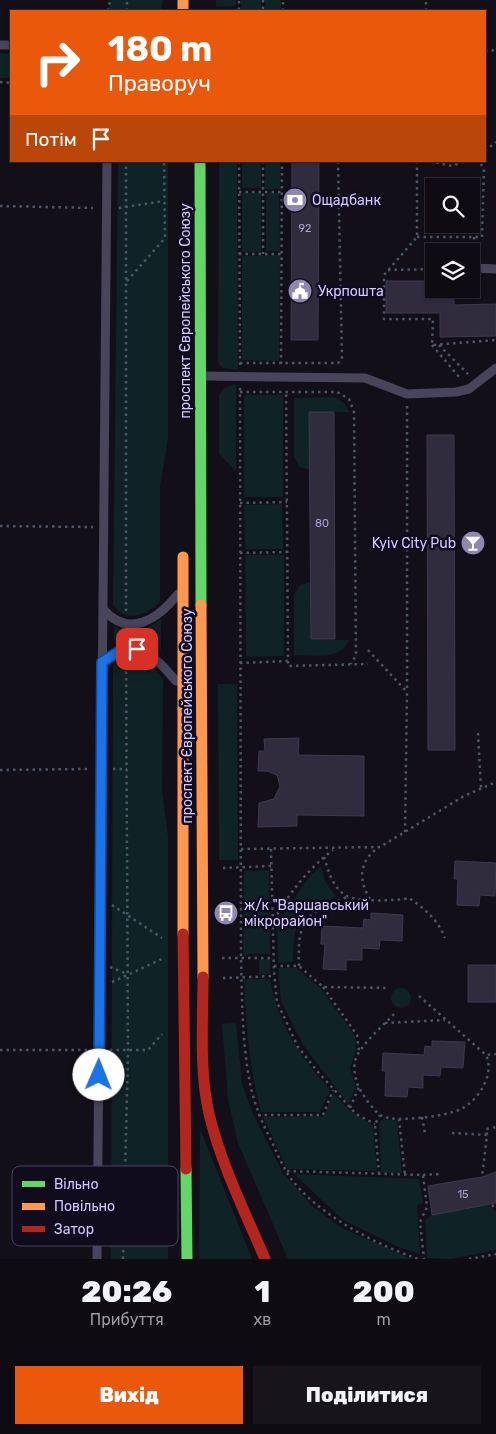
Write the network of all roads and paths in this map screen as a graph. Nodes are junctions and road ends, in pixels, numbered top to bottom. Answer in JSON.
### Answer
{"nodes":[{"id":1,"x":496,"y":142,"type":"edge"},
{"id":2,"x":486,"y":150,"type":"edge"},
{"id":3,"x":107,"y":162,"type":"edge"},
{"id":4,"x":126,"y":162,"type":"edge"},
{"id":5,"x":164,"y":162,"type":"edge"},
{"id":6,"x":200,"y":162,"type":"edge"},
{"id":7,"x":239,"y":162,"type":"edge"},
{"id":8,"x":263,"y":162,"type":"edge"},
{"id":9,"x":282,"y":162,"type":"edge"},
{"id":10,"x":338,"y":162,"type":"edge"},
{"id":11,"x":417,"y":162,"type":"edge"},
{"id":12,"x":434,"y":162,"type":"edge"},
{"id":13,"x":463,"y":162,"type":"edge"},
{"id":14,"x":480,"y":162,"type":"edge"},
{"id":15,"x":240,"y":192,"type":"junction"},
{"id":16,"x":263,"y":192,"type":"junction"},
{"id":17,"x":282,"y":192,"type":"junction"},
{"id":18,"x":164,"y":201,"type":"junction"},
{"id":19,"x":0,"y":206,"type":"edge"},
{"id":20,"x":93,"y":208,"type":"dead end"},
{"id":21,"x":115,"y":208,"type":"dead end"},
{"id":22,"x":127,"y":208,"type":"junction"},
{"id":23,"x":417,"y":237,"type":"junction"},
{"id":24,"x":474,"y":237,"type":"junction"},
{"id":25,"x":474,"y":243,"type":"edge"},
{"id":26,"x":239,"y":254,"type":"junction"},
{"id":27,"x":263,"y":254,"type":"junction"},
{"id":28,"x":282,"y":254,"type":"junction"},
{"id":29,"x":480,"y":268,"type":"edge"},
{"id":30,"x":496,"y":268,"type":"edge"},
{"id":31,"x":425,"y":269,"type":"edge"},
{"id":32,"x":388,"y":270,"type":"junction"},
{"id":33,"x":126,"y":282,"type":"junction"},
{"id":34,"x":496,"y":340,"type":"edge"},
{"id":35,"x":432,"y":345,"type":"junction"},
{"id":36,"x":439,"y":345,"type":"junction"},
{"id":37,"x":240,"y":363,"type":"junction"},
{"id":38,"x":281,"y":363,"type":"junction"},
{"id":39,"x":496,"y":368,"type":"edge"},
{"id":40,"x":200,"y":376,"type":"junction"},
{"id":41,"x":240,"y":376,"type":"junction"},
{"id":42,"x":283,"y":378,"type":"junction"},
{"id":43,"x":478,"y":384,"type":"junction"},
{"id":44,"x":469,"y":389,"type":"junction"},
{"id":45,"x":240,"y":392,"type":"junction"},
{"id":46,"x":286,"y":392,"type":"junction"},
{"id":47,"x":407,"y":394,"type":"junction"},
{"id":48,"x":287,"y":502,"type":"junction"},
{"id":49,"x":240,"y":503,"type":"junction"},
{"id":50,"x":0,"y":526,"type":"edge"},
{"id":51,"x":119,"y":526,"type":"dead end"},
{"id":52,"x":126,"y":526,"type":"junction"},
{"id":53,"x":94,"y":527,"type":"dead end"},
{"id":54,"x":183,"y":548,"type":"dead end"},
{"id":55,"x":240,"y":552,"type":"junction"},
{"id":56,"x":287,"y":552,"type":"junction"},
{"id":57,"x":183,"y":588,"type":"junction"},
{"id":58,"x":103,"y":609,"type":"junction"},
{"id":59,"x":126,"y":616,"type":"dead end"},
{"id":60,"x":368,"y":650,"type":"dead end"},
{"id":61,"x":126,"y":658,"type":"dead end"},
{"id":62,"x":288,"y":661,"type":"junction"},
{"id":63,"x":102,"y":662,"type":"junction"},
{"id":64,"x":240,"y":663,"type":"junction"},
{"id":65,"x":351,"y":664,"type":"junction"},
{"id":66,"x":368,"y":664,"type":"dead end"},
{"id":67,"x":183,"y":688,"type":"junction"},
{"id":68,"x":408,"y":692,"type":"junction"},
{"id":69,"x":478,"y":732,"type":"dead end"},
{"id":70,"x":87,"y":769,"type":"dead end"},
{"id":71,"x":110,"y":769,"type":"dead end"},
{"id":72,"x":127,"y":769,"type":"junction"},
{"id":73,"x":0,"y":770,"type":"edge"},
{"id":74,"x":496,"y":782,"type":"edge"},
{"id":75,"x":481,"y":789,"type":"junction"},
{"id":76,"x":405,"y":832,"type":"junction"},
{"id":77,"x":380,"y":847,"type":"junction"},
{"id":78,"x":241,"y":849,"type":"junction"},
{"id":79,"x":271,"y":849,"type":"junction"},
{"id":80,"x":334,"y":849,"type":"junction"},
{"id":81,"x":324,"y":857,"type":"junction"},
{"id":82,"x":271,"y":866,"type":"junction"},
{"id":83,"x":221,"y":868,"type":"dead end"},
{"id":84,"x":241,"y":868,"type":"junction"},
{"id":85,"x":347,"y":897,"type":"junction"},
{"id":86,"x":370,"y":899,"type":"junction"},
{"id":87,"x":110,"y":904,"type":"dead end"},
{"id":88,"x":127,"y":915,"type":"junction"},
{"id":89,"x":273,"y":922,"type":"junction"},
{"id":90,"x":445,"y":938,"type":"dead end"},
{"id":91,"x":169,"y":943,"type":"dead end"},
{"id":92,"x":170,"y":955,"type":"dead end"},
{"id":93,"x":241,"y":957,"type":"junction"},
{"id":94,"x":221,"y":958,"type":"dead end"},
{"id":95,"x":274,"y":958,"type":"junction"},
{"id":96,"x":109,"y":966,"type":"dead end"},
{"id":97,"x":274,"y":966,"type":"junction"},
{"id":98,"x":299,"y":966,"type":"junction"},
{"id":99,"x":127,"y":974,"type":"junction"},
{"id":100,"x":274,"y":976,"type":"junction"},
{"id":101,"x":241,"y":977,"type":"junction"},
{"id":102,"x":221,"y":978,"type":"dead end"},
{"id":103,"x":109,"y":984,"type":"dead end"},
{"id":104,"x":323,"y":987,"type":"junction"},
{"id":105,"x":388,"y":988,"type":"dead end"},
{"id":106,"x":419,"y":996,"type":"dead end"},
{"id":107,"x":394,"y":1014,"type":"dead end"},
{"id":108,"x":445,"y":1020,"type":"junction"},
{"id":109,"x":385,"y":1024,"type":"junction"},
{"id":110,"x":165,"y":1030,"type":"dead end"},
{"id":111,"x":0,"y":1050,"type":"edge"},
{"id":112,"x":89,"y":1050,"type":"dead end"},
{"id":113,"x":109,"y":1050,"type":"dead end"},
{"id":114,"x":128,"y":1050,"type":"junction"},
{"id":115,"x":359,"y":1051,"type":"junction"},
{"id":116,"x":496,"y":1054,"type":"edge"},
{"id":117,"x":486,"y":1055,"type":"junction"},
{"id":118,"x":359,"y":1087,"type":"junction"},
{"id":119,"x":333,"y":1089,"type":"junction"},
{"id":120,"x":350,"y":1108,"type":"junction"},
{"id":121,"x":258,"y":1115,"type":"junction"},
{"id":122,"x":380,"y":1116,"type":"junction"},
{"id":123,"x":422,"y":1116,"type":"junction"},
{"id":124,"x":398,"y":1119,"type":"junction"},
{"id":125,"x":375,"y":1124,"type":"junction"},
{"id":126,"x":496,"y":1127,"type":"edge"},
{"id":127,"x":425,"y":1133,"type":"dead end"},
{"id":128,"x":452,"y":1133,"type":"dead end"},
{"id":129,"x":486,"y":1135,"type":"junction"},
{"id":130,"x":98,"y":1166,"type":"edge"},
{"id":131,"x":125,"y":1166,"type":"edge"},
{"id":132,"x":287,"y":1171,"type":"junction"},
{"id":133,"x":379,"y":1174,"type":"junction"},
{"id":134,"x":440,"y":1174,"type":"dead end"},
{"id":135,"x":405,"y":1175,"type":"junction"},
{"id":136,"x":423,"y":1175,"type":"junction"},
{"id":137,"x":482,"y":1177,"type":"dead end"},
{"id":138,"x":492,"y":1205,"type":"dead end"},
{"id":139,"x":496,"y":1209,"type":"edge"},
{"id":140,"x":97,"y":1246,"type":"edge"},
{"id":141,"x":123,"y":1246,"type":"edge"},
{"id":142,"x":496,"y":1254,"type":"edge"},
{"id":143,"x":97,"y":1259,"type":"edge"},
{"id":144,"x":123,"y":1259,"type":"edge"},
{"id":145,"x":187,"y":1259,"type":"edge"},
{"id":146,"x":265,"y":1259,"type":"edge"},
{"id":147,"x":418,"y":1259,"type":"edge"},
{"id":148,"x":424,"y":1259,"type":"edge"},
{"id":149,"x":470,"y":1259,"type":"edge"}],
"edges":[{"from":1,"to":2,"type":"path"},
{"from":3,"to":58,"type":"lane"},
{"from":4,"to":22,"type":"path"},
{"from":5,"to":18,"type":"path"},
{"from":6,"to":40,"type":"main road","name":"проспект Європейського Союзу"},
{"from":7,"to":15,"type":"path"},
{"from":8,"to":16,"type":"path"},
{"from":9,"to":17,"type":"path"},
{"from":10,"to":38,"type":"path"},
{"from":11,"to":23,"type":"path"},
{"from":12,"to":13,"type":"path"},
{"from":14,"to":24,"type":"path"},
{"from":15,"to":16,"type":"path"},
{"from":15,"to":26,"type":"path"},
{"from":16,"to":17,"type":"path"},
{"from":16,"to":27,"type":"path"},
{"from":17,"to":28,"type":"path"},
{"from":18,"to":22,"type":"path"},
{"from":18,"to":33,"type":"path"},
{"from":19,"to":20,"type":"path"},
{"from":21,"to":22,"type":"path"},
{"from":22,"to":33,"type":"path"},
{"from":23,"to":24,"type":"path"},
{"from":23,"to":32,"type":"path"},
{"from":24,"to":25,"type":"path"},
{"from":26,"to":27,"type":"path"},
{"from":26,"to":37,"type":"path"},
{"from":27,"to":28,"type":"path"},
{"from":28,"to":38,"type":"path"},
{"from":29,"to":30,"type":"lane"},
{"from":31,"to":32,"type":"path"},
{"from":32,"to":35,"type":"path"},
{"from":33,"to":52,"type":"path"},
{"from":34,"to":36,"type":"path"},
{"from":35,"to":36,"type":"path"},
{"from":35,"to":44,"type":"path"},
{"from":36,"to":43,"type":"path"},
{"from":37,"to":38,"type":"path"},
{"from":37,"to":41,"type":"path"},
{"from":38,"to":42,"type":"path"},
{"from":39,"to":43,"type":"lane"},
{"from":40,"to":41,"type":"lane"},
{"from":40,"to":146,"type":"main road","name":"проспект Європейського Союзу"},
{"from":41,"to":42,"type":"lane"},
{"from":41,"to":45,"type":"path"},
{"from":42,"to":46,"type":"path"},
{"from":42,"to":47,"type":"lane"},
{"from":43,"to":44,"type":"lane"},
{"from":44,"to":47,"type":"lane"},
{"from":45,"to":46,"type":"path"},
{"from":45,"to":49,"type":"path"},
{"from":46,"to":48,"type":"path"},
{"from":46,"to":65,"type":"path"},
{"from":47,"to":68,"type":"path"},
{"from":48,"to":49,"type":"path"},
{"from":48,"to":56,"type":"path"},
{"from":49,"to":55,"type":"path"},
{"from":50,"to":53,"type":"path"},
{"from":51,"to":52,"type":"path"},
{"from":52,"to":59,"type":"path"},
{"from":54,"to":57,"type":"main road","name":"проспект Європейського Союзу"},
{"from":55,"to":56,"type":"path"},
{"from":55,"to":64,"type":"path"},
{"from":56,"to":62,"type":"path"},
{"from":57,"to":58,"type":"lane"},
{"from":57,"to":67,"type":"main road","name":"проспект Європейського Союзу"},
{"from":58,"to":63,"type":"lane"},
{"from":60,"to":68,"type":"path"},
{"from":61,"to":72,"type":"path"},
{"from":62,"to":64,"type":"path"},
{"from":62,"to":65,"type":"path"},
{"from":63,"to":67,"type":"lane"},
{"from":63,"to":130,"type":"lane"},
{"from":64,"to":78,"type":"path"},
{"from":65,"to":66,"type":"path"},
{"from":67,"to":145,"type":"main road","name":"проспект Європейського Союзу"},
{"from":68,"to":76,"type":"path"},
{"from":69,"to":75,"type":"path"},
{"from":70,"to":73,"type":"path"},
{"from":71,"to":72,"type":"path"},
{"from":72,"to":88,"type":"path"},
{"from":74,"to":75,"type":"path"},
{"from":75,"to":76,"type":"path"},
{"from":76,"to":77,"type":"path"},
{"from":77,"to":80,"type":"path"},
{"from":77,"to":86,"type":"path"},
{"from":78,"to":79,"type":"path"},
{"from":78,"to":84,"type":"path"},
{"from":79,"to":80,"type":"path"},
{"from":79,"to":82,"type":"path"},
{"from":80,"to":81,"type":"path"},
{"from":81,"to":85,"type":"path"},
{"from":81,"to":89,"type":"path"},
{"from":82,"to":84,"type":"path"},
{"from":82,"to":89,"type":"path"},
{"from":83,"to":84,"type":"path"},
{"from":84,"to":93,"type":"path"},
{"from":85,"to":86,"type":"path"},
{"from":85,"to":98,"type":"path"},
{"from":86,"to":90,"type":"path"},
{"from":87,"to":88,"type":"path"},
{"from":88,"to":91,"type":"path"},
{"from":88,"to":99,"type":"path"},
{"from":89,"to":95,"type":"path"},
{"from":92,"to":99,"type":"path"},
{"from":93,"to":94,"type":"path"},
{"from":93,"to":95,"type":"path"},
{"from":93,"to":101,"type":"path"},
{"from":95,"to":97,"type":"path"},
{"from":96,"to":99,"type":"path"},
{"from":97,"to":98,"type":"path"},
{"from":97,"to":100,"type":"path"},
{"from":98,"to":104,"type":"path"},
{"from":99,"to":103,"type":"path"},
{"from":99,"to":114,"type":"path"},
{"from":100,"to":101,"type":"path"},
{"from":100,"to":119,"type":"path"},
{"from":101,"to":102,"type":"path"},
{"from":101,"to":121,"type":"path"},
{"from":104,"to":105,"type":"path"},
{"from":104,"to":115,"type":"path"},
{"from":106,"to":108,"type":"path"},
{"from":107,"to":109,"type":"path"},
{"from":108,"to":109,"type":"path"},
{"from":108,"to":117,"type":"path"},
{"from":109,"to":115,"type":"path"},
{"from":110,"to":114,"type":"path"},
{"from":111,"to":112,"type":"path"},
{"from":113,"to":114,"type":"path"},
{"from":114,"to":131,"type":"path"},
{"from":115,"to":118,"type":"path"},
{"from":116,"to":117,"type":"path"},
{"from":117,"to":123,"type":"path"},
{"from":118,"to":120,"type":"path"},
{"from":118,"to":122,"type":"path"},
{"from":119,"to":120,"type":"path"},
{"from":119,"to":121,"type":"path"},
{"from":120,"to":125,"type":"path"},
{"from":121,"to":132,"type":"path"},
{"from":122,"to":124,"type":"path"},
{"from":122,"to":125,"type":"path"},
{"from":123,"to":124,"type":"path"},
{"from":123,"to":127,"type":"path"},
{"from":124,"to":135,"type":"path"},
{"from":125,"to":133,"type":"path"},
{"from":126,"to":129,"type":"path"},
{"from":128,"to":129,"type":"path"},
{"from":129,"to":137,"type":"path"},
{"from":132,"to":133,"type":"path"},
{"from":132,"to":147,"type":"path"},
{"from":133,"to":135,"type":"path"},
{"from":134,"to":136,"type":"path"},
{"from":135,"to":136,"type":"path"},
{"from":136,"to":148,"type":"path"},
{"from":138,"to":139,"type":"path"},
{"from":140,"to":143,"type":"lane"},
{"from":141,"to":144,"type":"path"},
{"from":142,"to":149,"type":"path"}]}
